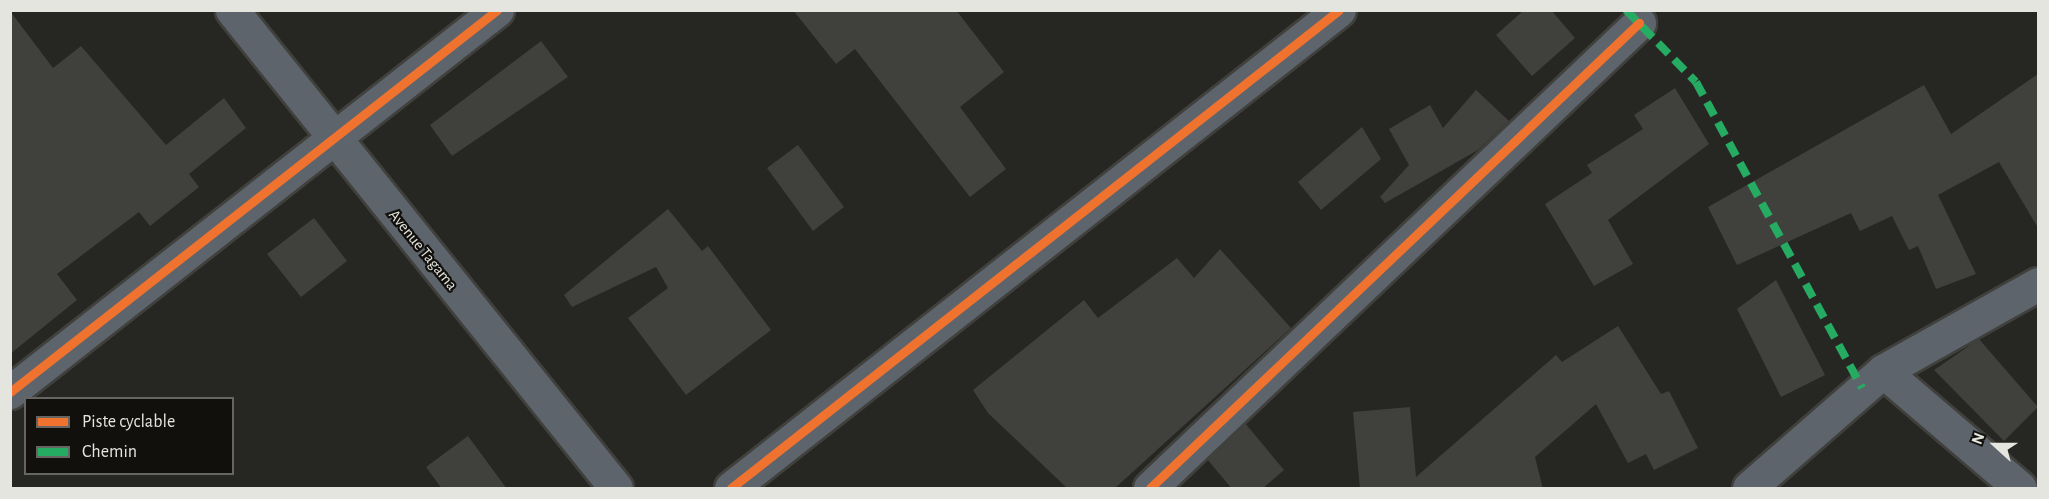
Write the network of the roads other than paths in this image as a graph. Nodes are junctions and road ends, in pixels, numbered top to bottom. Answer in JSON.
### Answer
{"nodes":[{"id":1,"x":232,"y":10,"type":"edge"},
{"id":2,"x":497,"y":10,"type":"edge"},
{"id":3,"x":1339,"y":10,"type":"edge"},
{"id":4,"x":1639,"y":23,"type":"dead end"},
{"id":5,"x":335,"y":140,"type":"junction"},
{"id":6,"x":2038,"y":284,"type":"edge"},
{"id":7,"x":1883,"y":371,"type":"junction"},
{"id":8,"x":10,"y":392,"type":"edge"},
{"id":9,"x":616,"y":489,"type":"edge"},
{"id":10,"x":732,"y":489,"type":"edge"},
{"id":11,"x":1150,"y":489,"type":"edge"},
{"id":12,"x":1749,"y":489,"type":"edge"},
{"id":13,"x":2020,"y":489,"type":"edge"}],
"edges":[{"from":1,"to":5,"type":"street","name":"Avenue Tagama"},
{"from":2,"to":5,"type":"street"},
{"from":3,"to":10,"type":"street"},
{"from":4,"to":11,"type":"street"},
{"from":5,"to":8,"type":"street"},
{"from":5,"to":9,"type":"street","name":"Avenue Tagama"},
{"from":6,"to":7,"type":"street"},
{"from":7,"to":12,"type":"street"},
{"from":7,"to":13,"type":"street"}]}
